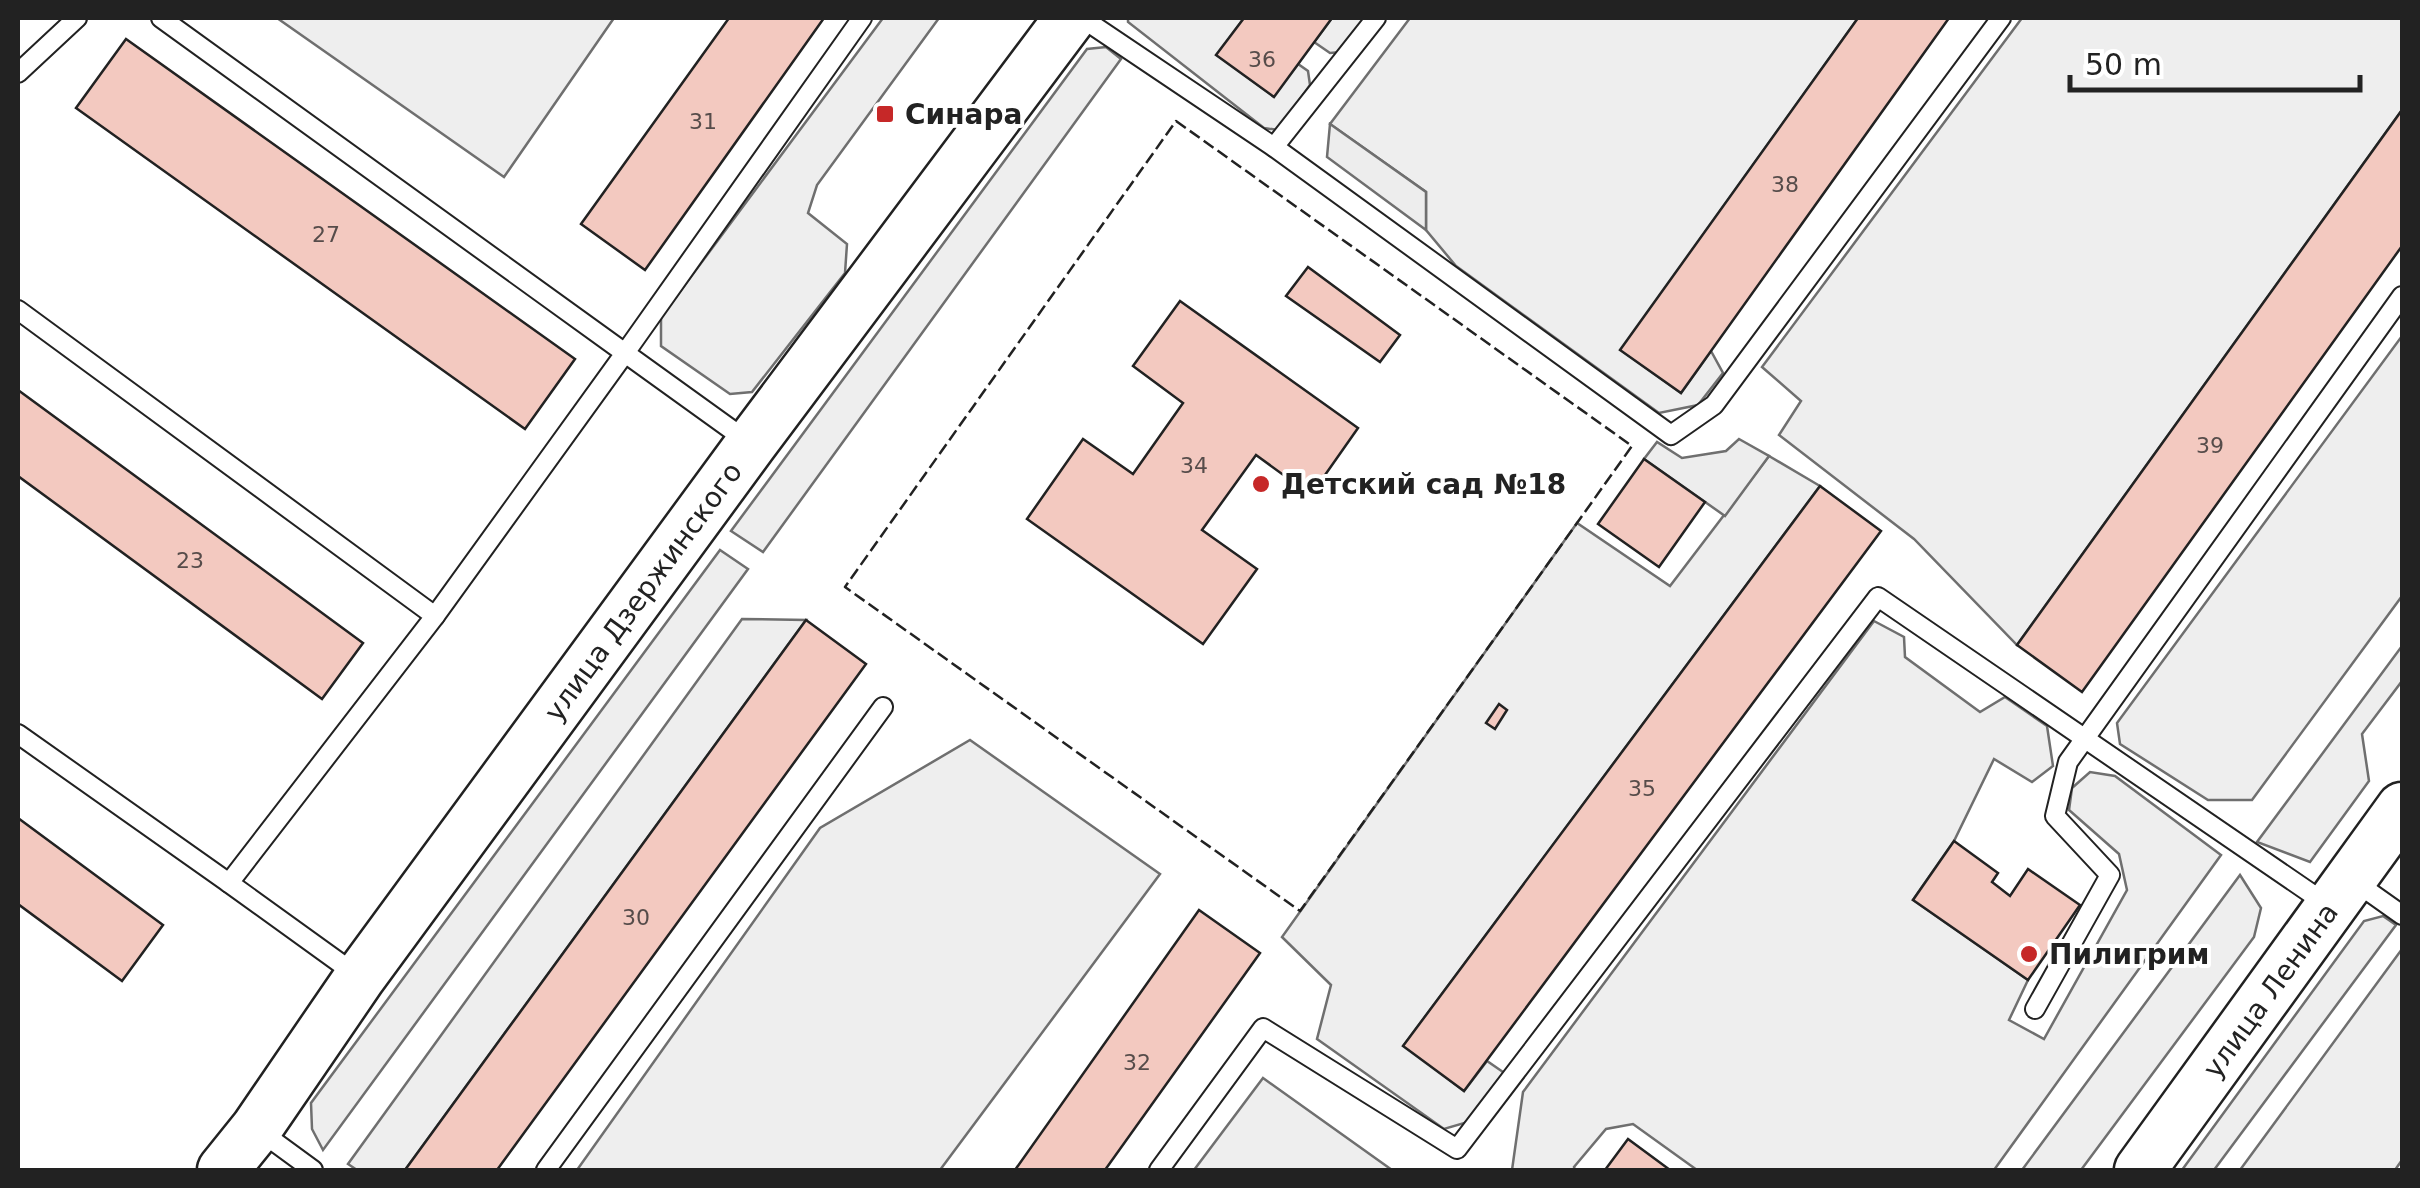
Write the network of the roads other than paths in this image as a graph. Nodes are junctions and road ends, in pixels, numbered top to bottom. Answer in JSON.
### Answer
{"nodes":[{"id":1,"x":77,"y":18,"type":"edge"},
{"id":2,"x":161,"y":18,"type":"edge"},
{"id":3,"x":862,"y":18,"type":"edge"},
{"id":4,"x":1070,"y":18,"type":"edge"},
{"id":5,"x":1082,"y":18,"type":"edge"},
{"id":6,"x":1376,"y":18,"type":"edge"},
{"id":7,"x":2001,"y":18,"type":"edge"},
{"id":8,"x":18,"y":73,"type":"edge"},
{"id":9,"x":1274,"y":147,"type":"junction"},
{"id":10,"x":2402,"y":296,"type":"edge"},
{"id":11,"x":18,"y":310,"type":"edge"},
{"id":12,"x":625,"y":354,"type":"junction"},
{"id":13,"x":751,"y":444,"type":"junction"},
{"id":14,"x":435,"y":616,"type":"junction"},
{"id":15,"x":883,"y":707,"type":"dead end"},
{"id":16,"x":18,"y":734,"type":"edge"},
{"id":17,"x":2085,"y":736,"type":"junction"},
{"id":18,"x":2402,"y":808,"type":"edge"},
{"id":19,"x":229,"y":883,"type":"junction"},
{"id":20,"x":2341,"y":893,"type":"junction"},
{"id":21,"x":2402,"y":915,"type":"edge"},
{"id":22,"x":360,"y":978,"type":"junction"},
{"id":23,"x":2035,"y":1009,"type":"dead end"},
{"id":24,"x":256,"y":1128,"type":"junction"},
{"id":25,"x":223,"y":1170,"type":"edge"},
{"id":26,"x":314,"y":1170,"type":"edge"},
{"id":27,"x":546,"y":1170,"type":"edge"},
{"id":28,"x":1159,"y":1170,"type":"edge"},
{"id":29,"x":2140,"y":1170,"type":"edge"}],
"edges":[{"from":1,"to":8,"type":"lane"},
{"from":2,"to":12,"type":"lane"},
{"from":3,"to":12,"type":"lane"},
{"from":4,"to":13,"type":"street","name":"улица Дзержинского"},
{"from":5,"to":9,"type":"lane"},
{"from":6,"to":9,"type":"lane"},
{"from":7,"to":9,"type":"lane"},
{"from":10,"to":17,"type":"lane"},
{"from":11,"to":14,"type":"lane"},
{"from":12,"to":13,"type":"lane"},
{"from":12,"to":14,"type":"lane"},
{"from":13,"to":22,"type":"street","name":"улица Дзержинского"},
{"from":14,"to":19,"type":"lane"},
{"from":15,"to":27,"type":"lane"},
{"from":16,"to":19,"type":"lane"},
{"from":17,"to":20,"type":"lane"},
{"from":17,"to":23,"type":"lane"},
{"from":17,"to":28,"type":"lane"},
{"from":18,"to":20,"type":"street","name":"улица Ленина"},
{"from":19,"to":22,"type":"lane"},
{"from":20,"to":21,"type":"lane"},
{"from":20,"to":29,"type":"street","name":"улица Ленина"},
{"from":22,"to":24,"type":"street","name":"улица Дзержинского"},
{"from":24,"to":25,"type":"street","name":"улица Дзержинского"},
{"from":24,"to":26,"type":"lane"}]}
